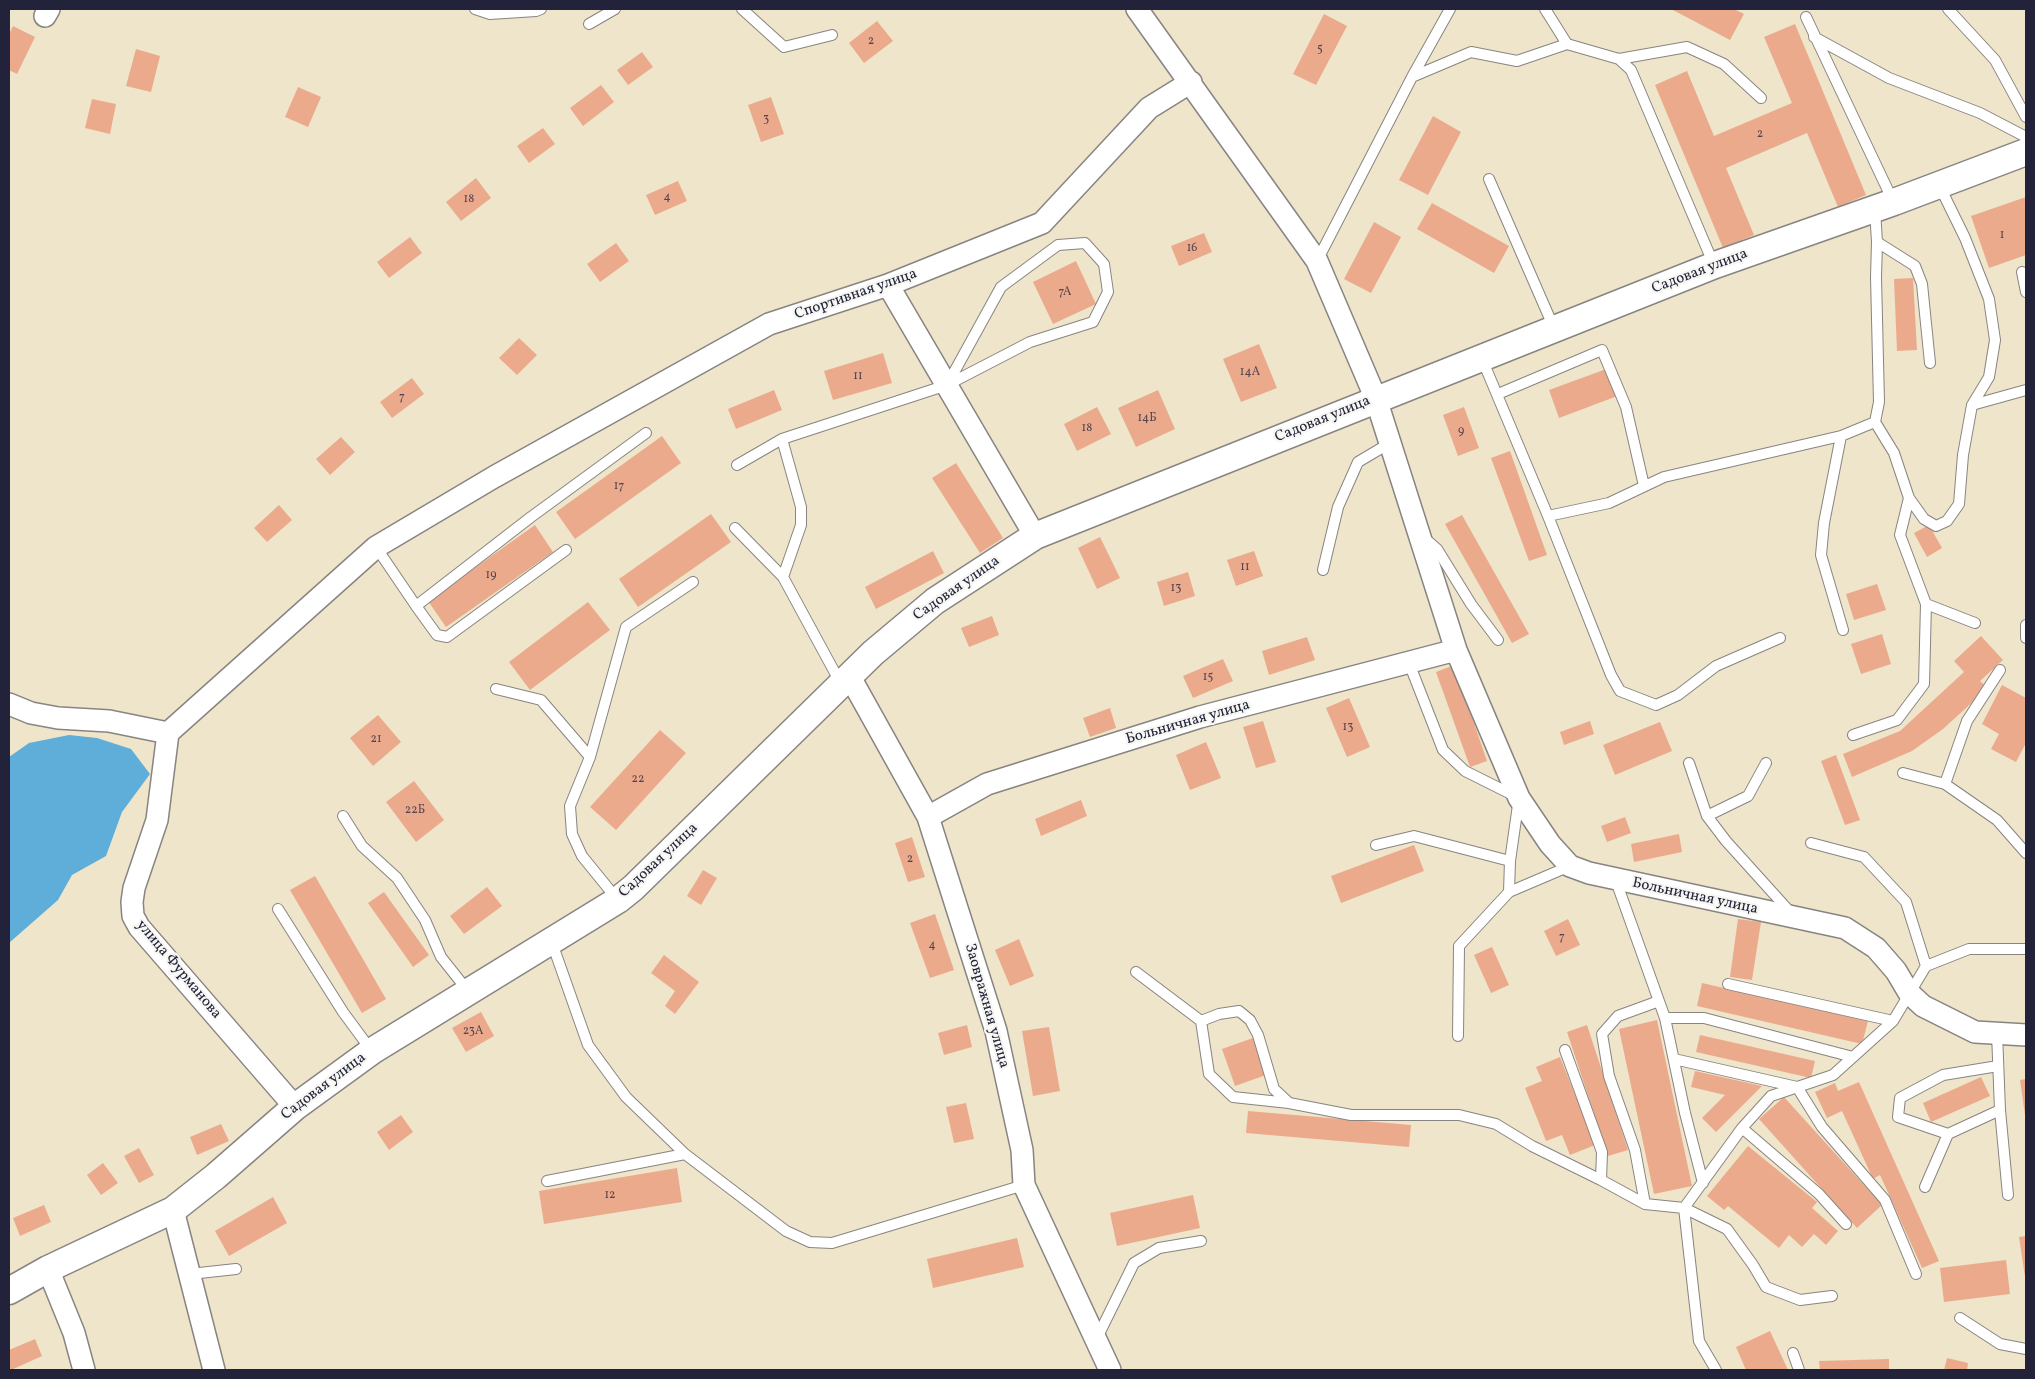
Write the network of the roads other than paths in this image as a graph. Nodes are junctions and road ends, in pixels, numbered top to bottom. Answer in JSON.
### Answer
{"nodes":[{"id":1,"x":475,"y":9,"type":"edge"},
{"id":2,"x":541,"y":9,"type":"edge"},
{"id":3,"x":615,"y":9,"type":"edge"},
{"id":4,"x":742,"y":9,"type":"edge"},
{"id":5,"x":1137,"y":9,"type":"edge"},
{"id":6,"x":1450,"y":9,"type":"edge"},
{"id":7,"x":1545,"y":9,"type":"edge"},
{"id":8,"x":1948,"y":9,"type":"edge"},
{"id":9,"x":1806,"y":17,"type":"dead end"},
{"id":10,"x":589,"y":24,"type":"dead end"},
{"id":11,"x":832,"y":36,"type":"dead end"},
{"id":12,"x":1814,"y":37,"type":"junction"},
{"id":13,"x":1567,"y":44,"type":"junction"},
{"id":14,"x":1619,"y":59,"type":"junction"},
{"id":15,"x":1412,"y":77,"type":"junction"},
{"id":16,"x":1191,"y":82,"type":"junction"},
{"id":17,"x":1761,"y":98,"type":"dead end"},
{"id":18,"x":2026,"y":116,"type":"edge"},
{"id":19,"x":2026,"y":137,"type":"edge"},
{"id":20,"x":2026,"y":152,"type":"edge"},
{"id":21,"x":1489,"y":178,"type":"dead end"},
{"id":22,"x":1939,"y":184,"type":"junction"},
{"id":23,"x":1884,"y":205,"type":"junction"},
{"id":24,"x":1877,"y":242,"type":"junction"},
{"id":25,"x":1317,"y":261,"type":"junction"},
{"id":26,"x":1714,"y":265,"type":"junction"},
{"id":27,"x":2022,"y":272,"type":"dead end"},
{"id":28,"x":888,"y":285,"type":"junction"},
{"id":29,"x":2026,"y":292,"type":"edge"},
{"id":30,"x":1555,"y":329,"type":"junction"},
{"id":31,"x":1482,"y":358,"type":"junction"},
{"id":32,"x":1930,"y":363,"type":"dead end"},
{"id":33,"x":947,"y":385,"type":"junction"},
{"id":34,"x":2026,"y":390,"type":"edge"},
{"id":35,"x":1498,"y":394,"type":"junction"},
{"id":36,"x":1376,"y":399,"type":"junction"},
{"id":37,"x":1972,"y":405,"type":"junction"},
{"id":38,"x":1875,"y":422,"type":"junction"},
{"id":39,"x":646,"y":433,"type":"dead end"},
{"id":40,"x":1841,"y":436,"type":"junction"},
{"id":41,"x":782,"y":439,"type":"junction"},
{"id":42,"x":1390,"y":443,"type":"junction"},
{"id":43,"x":737,"y":466,"type":"dead end"},
{"id":44,"x":1644,"y":486,"type":"junction"},
{"id":45,"x":1909,"y":498,"type":"junction"},
{"id":46,"x":1548,"y":516,"type":"junction"},
{"id":47,"x":735,"y":528,"type":"dead end"},
{"id":48,"x":1035,"y":536,"type":"junction"},
{"id":49,"x":1422,"y":540,"type":"junction"},
{"id":50,"x":376,"y":547,"type":"junction"},
{"id":51,"x":566,"y":550,"type":"dead end"},
{"id":52,"x":1323,"y":570,"type":"dead end"},
{"id":53,"x":783,"y":577,"type":"junction"},
{"id":54,"x":694,"y":582,"type":"dead end"},
{"id":55,"x":1926,"y":604,"type":"junction"},
{"id":56,"x":416,"y":606,"type":"junction"},
{"id":57,"x":1975,"y":623,"type":"dead end"},
{"id":58,"x":2026,"y":625,"type":"edge"},
{"id":59,"x":1843,"y":630,"type":"dead end"},
{"id":60,"x":1780,"y":638,"type":"dead end"},
{"id":61,"x":2026,"y":638,"type":"edge"},
{"id":62,"x":1498,"y":640,"type":"dead end"},
{"id":63,"x":1456,"y":650,"type":"junction"},
{"id":64,"x":1409,"y":663,"type":"junction"},
{"id":65,"x":2000,"y":670,"type":"dead end"},
{"id":66,"x":846,"y":681,"type":"junction"},
{"id":67,"x":496,"y":689,"type":"dead end"},
{"id":68,"x":9,"y":704,"type":"edge"},
{"id":69,"x":168,"y":733,"type":"junction"},
{"id":70,"x":1853,"y":735,"type":"dead end"},
{"id":71,"x":590,"y":757,"type":"junction"},
{"id":72,"x":1689,"y":763,"type":"dead end"},
{"id":73,"x":1766,"y":763,"type":"dead end"},
{"id":74,"x":1903,"y":772,"type":"dead end"},
{"id":75,"x":1945,"y":784,"type":"junction"},
{"id":76,"x":1519,"y":798,"type":"junction"},
{"id":77,"x":342,"y":816,"type":"dead end"},
{"id":78,"x":1707,"y":816,"type":"junction"},
{"id":79,"x":928,"y":818,"type":"junction"},
{"id":80,"x":1812,"y":843,"type":"dead end"},
{"id":81,"x":1376,"y":845,"type":"dead end"},
{"id":82,"x":2026,"y":853,"type":"edge"},
{"id":83,"x":1510,"y":861,"type":"junction"},
{"id":84,"x":1570,"y":866,"type":"junction"},
{"id":85,"x":1616,"y":881,"type":"junction"},
{"id":86,"x":1509,"y":892,"type":"junction"},
{"id":87,"x":618,"y":900,"type":"junction"},
{"id":88,"x":278,"y":909,"type":"dead end"},
{"id":89,"x":1795,"y":918,"type":"junction"},
{"id":90,"x":551,"y":942,"type":"junction"},
{"id":91,"x":2026,"y":949,"type":"edge"},
{"id":92,"x":1926,"y":966,"type":"junction"},
{"id":93,"x":1136,"y":972,"type":"dead end"},
{"id":94,"x":1728,"y":984,"type":"dead end"},
{"id":95,"x":468,"y":991,"type":"junction"},
{"id":96,"x":1909,"y":993,"type":"junction"},
{"id":97,"x":1659,"y":1001,"type":"junction"},
{"id":98,"x":1665,"y":1018,"type":"junction"},
{"id":99,"x":1201,"y":1021,"type":"junction"},
{"id":100,"x":1893,"y":1021,"type":"junction"},
{"id":101,"x":1997,"y":1033,"type":"junction"},
{"id":102,"x":2026,"y":1035,"type":"edge"},
{"id":103,"x":1458,"y":1036,"type":"dead end"},
{"id":104,"x":372,"y":1050,"type":"junction"},
{"id":105,"x":1565,"y":1050,"type":"dead end"},
{"id":106,"x":1853,"y":1057,"type":"junction"},
{"id":107,"x":1674,"y":1058,"type":"junction"},
{"id":108,"x":1998,"y":1066,"type":"junction"},
{"id":109,"x":1798,"y":1087,"type":"junction"},
{"id":110,"x":1289,"y":1103,"type":"junction"},
{"id":111,"x":295,"y":1108,"type":"junction"},
{"id":112,"x":2000,"y":1110,"type":"junction"},
{"id":113,"x":1742,"y":1128,"type":"junction"},
{"id":114,"x":1948,"y":1134,"type":"junction"},
{"id":115,"x":685,"y":1154,"type":"junction"},
{"id":116,"x":1601,"y":1180,"type":"junction"},
{"id":117,"x":547,"y":1181,"type":"dead end"},
{"id":118,"x":1702,"y":1183,"type":"junction"},
{"id":119,"x":1024,"y":1186,"type":"junction"},
{"id":120,"x":1925,"y":1187,"type":"dead end"},
{"id":121,"x":2008,"y":1195,"type":"dead end"},
{"id":122,"x":1646,"y":1204,"type":"junction"},
{"id":123,"x":1684,"y":1208,"type":"junction"},
{"id":124,"x":172,"y":1210,"type":"junction"},
{"id":125,"x":1846,"y":1224,"type":"dead end"},
{"id":126,"x":1201,"y":1240,"type":"dead end"},
{"id":127,"x":48,"y":1269,"type":"junction"},
{"id":128,"x":236,"y":1270,"type":"dead end"},
{"id":129,"x":190,"y":1274,"type":"junction"},
{"id":130,"x":1916,"y":1274,"type":"dead end"},
{"id":131,"x":9,"y":1291,"type":"edge"},
{"id":132,"x":1832,"y":1296,"type":"dead end"},
{"id":133,"x":1960,"y":1318,"type":"dead end"},
{"id":134,"x":1096,"y":1341,"type":"junction"},
{"id":135,"x":2026,"y":1350,"type":"edge"},
{"id":136,"x":1793,"y":1353,"type":"dead end"},
{"id":137,"x":84,"y":1370,"type":"edge"},
{"id":138,"x":214,"y":1370,"type":"edge"},
{"id":139,"x":1110,"y":1370,"type":"edge"},
{"id":140,"x":1716,"y":1370,"type":"edge"},
{"id":141,"x":1799,"y":1370,"type":"edge"}],
"edges":[{"from":1,"to":2,"type":"lane"},
{"from":3,"to":10,"type":"lane"},
{"from":4,"to":11,"type":"lane"},
{"from":5,"to":16,"type":"street","name":"Больничная улица"},
{"from":6,"to":15,"type":"lane"},
{"from":7,"to":13,"type":"lane"},
{"from":8,"to":18,"type":"lane"},
{"from":9,"to":12,"type":"lane"},
{"from":12,"to":19,"type":"lane"},
{"from":12,"to":23,"type":"lane"},
{"from":13,"to":14,"type":"lane"},
{"from":13,"to":15,"type":"lane"},
{"from":14,"to":17,"type":"lane"},
{"from":14,"to":26,"type":"lane"},
{"from":15,"to":25,"type":"lane"},
{"from":16,"to":25,"type":"street","name":"Больничная улица"},
{"from":16,"to":28,"type":"street","name":"Спортивная улица"},
{"from":20,"to":22,"type":"street","name":"Садовая улица"},
{"from":21,"to":30,"type":"lane"},
{"from":22,"to":23,"type":"street","name":"Садовая улица"},
{"from":22,"to":37,"type":"lane"},
{"from":23,"to":24,"type":"lane"},
{"from":23,"to":26,"type":"street","name":"Садовая улица"},
{"from":24,"to":32,"type":"lane"},
{"from":24,"to":38,"type":"lane"},
{"from":25,"to":36,"type":"street","name":"Больничная улица"},
{"from":26,"to":30,"type":"street","name":"Садовая улица"},
{"from":27,"to":29,"type":"lane"},
{"from":28,"to":33,"type":"street"},
{"from":28,"to":50,"type":"street","name":"Спортивная улица"},
{"from":30,"to":31,"type":"street","name":"Садовая улица"},
{"from":31,"to":35,"type":"lane"},
{"from":31,"to":36,"type":"street","name":"Садовая улица"},
{"from":33,"to":33,"type":"lane"},
{"from":33,"to":41,"type":"lane"},
{"from":33,"to":48,"type":"street"},
{"from":34,"to":37,"type":"lane"},
{"from":35,"to":44,"type":"lane"},
{"from":35,"to":46,"type":"lane"},
{"from":36,"to":42,"type":"street","name":"Больничная улица"},
{"from":36,"to":48,"type":"street","name":"Садовая улица"},
{"from":37,"to":45,"type":"lane"},
{"from":38,"to":40,"type":"lane"},
{"from":38,"to":45,"type":"lane"},
{"from":39,"to":56,"type":"lane"},
{"from":40,"to":44,"type":"lane"},
{"from":40,"to":59,"type":"lane"},
{"from":41,"to":43,"type":"lane"},
{"from":41,"to":53,"type":"lane"},
{"from":42,"to":49,"type":"street","name":"Больничная улица"},
{"from":42,"to":52,"type":"lane"},
{"from":44,"to":46,"type":"lane"},
{"from":45,"to":55,"type":"lane"},
{"from":46,"to":60,"type":"lane"},
{"from":47,"to":53,"type":"lane"},
{"from":48,"to":66,"type":"street","name":"Садовая улица"},
{"from":49,"to":62,"type":"lane"},
{"from":49,"to":63,"type":"street","name":"Больничная улица"},
{"from":50,"to":56,"type":"lane"},
{"from":50,"to":69,"type":"street","name":"Спортивная улица"},
{"from":51,"to":56,"type":"lane"},
{"from":53,"to":66,"type":"lane"},
{"from":54,"to":71,"type":"lane"},
{"from":55,"to":57,"type":"lane"},
{"from":55,"to":70,"type":"lane"},
{"from":58,"to":61,"type":"lane"},
{"from":63,"to":64,"type":"street","name":"Больничная улица"},
{"from":63,"to":76,"type":"street","name":"Больничная улица"},
{"from":64,"to":76,"type":"lane"},
{"from":64,"to":79,"type":"street","name":"Больничная улица"},
{"from":65,"to":75,"type":"lane"},
{"from":66,"to":79,"type":"street","name":"Заовражная улица"},
{"from":66,"to":87,"type":"street","name":"Садовая улица"},
{"from":67,"to":71,"type":"lane"},
{"from":68,"to":69,"type":"street"},
{"from":69,"to":111,"type":"street","name":"улица Фурманова"},
{"from":71,"to":87,"type":"lane"},
{"from":72,"to":78,"type":"lane"},
{"from":73,"to":78,"type":"lane"},
{"from":74,"to":75,"type":"lane"},
{"from":75,"to":82,"type":"lane"},
{"from":76,"to":83,"type":"lane"},
{"from":76,"to":84,"type":"street","name":"Больничная улица"},
{"from":77,"to":95,"type":"lane"},
{"from":78,"to":89,"type":"lane"},
{"from":79,"to":119,"type":"street","name":"Заовражная улица"},
{"from":80,"to":92,"type":"lane"},
{"from":81,"to":83,"type":"lane"},
{"from":83,"to":86,"type":"lane"},
{"from":84,"to":85,"type":"street","name":"Больничная улица"},
{"from":84,"to":86,"type":"lane"},
{"from":85,"to":89,"type":"street","name":"Больничная улица"},
{"from":85,"to":97,"type":"lane"},
{"from":86,"to":103,"type":"lane"},
{"from":87,"to":90,"type":"street","name":"Садовая улица"},
{"from":88,"to":104,"type":"lane"},
{"from":89,"to":96,"type":"street","name":"Больничная улица"},
{"from":90,"to":95,"type":"street","name":"Садовая улица"},
{"from":90,"to":115,"type":"lane"},
{"from":91,"to":92,"type":"lane"},
{"from":92,"to":96,"type":"lane"},
{"from":93,"to":99,"type":"lane"},
{"from":94,"to":100,"type":"lane"},
{"from":95,"to":104,"type":"street","name":"Садовая улица"},
{"from":96,"to":100,"type":"lane"},
{"from":96,"to":101,"type":"street","name":"Больничная улица"},
{"from":97,"to":98,"type":"lane"},
{"from":97,"to":122,"type":"lane"},
{"from":98,"to":106,"type":"lane"},
{"from":98,"to":107,"type":"lane"},
{"from":99,"to":110,"type":"lane"},
{"from":99,"to":110,"type":"lane"},
{"from":100,"to":106,"type":"lane"},
{"from":101,"to":102,"type":"street","name":"Больничная улица"},
{"from":101,"to":108,"type":"lane"},
{"from":104,"to":111,"type":"street","name":"Садовая улица"},
{"from":105,"to":116,"type":"lane"},
{"from":106,"to":109,"type":"lane"},
{"from":107,"to":109,"type":"lane"},
{"from":107,"to":118,"type":"lane"},
{"from":108,"to":112,"type":"lane"},
{"from":108,"to":114,"type":"lane"},
{"from":109,"to":113,"type":"lane"},
{"from":109,"to":130,"type":"lane"},
{"from":110,"to":116,"type":"lane"},
{"from":111,"to":124,"type":"street","name":"Садовая улица"},
{"from":112,"to":114,"type":"lane"},
{"from":112,"to":121,"type":"lane"},
{"from":113,"to":118,"type":"lane"},
{"from":113,"to":125,"type":"lane"},
{"from":114,"to":120,"type":"lane"},
{"from":115,"to":117,"type":"lane"},
{"from":115,"to":119,"type":"lane"},
{"from":116,"to":122,"type":"lane"},
{"from":118,"to":123,"type":"lane"},
{"from":119,"to":134,"type":"street","name":"Заовражная улица"},
{"from":122,"to":123,"type":"lane"},
{"from":123,"to":132,"type":"lane"},
{"from":123,"to":140,"type":"lane"},
{"from":124,"to":127,"type":"street","name":"Садовая улица"},
{"from":124,"to":129,"type":"street"},
{"from":126,"to":134,"type":"lane"},
{"from":127,"to":131,"type":"street","name":"Садовая улица"},
{"from":127,"to":137,"type":"street"},
{"from":128,"to":129,"type":"lane"},
{"from":129,"to":138,"type":"street"},
{"from":133,"to":135,"type":"lane"},
{"from":134,"to":139,"type":"street","name":"Заовражная улица"},
{"from":136,"to":141,"type":"lane"}]}
